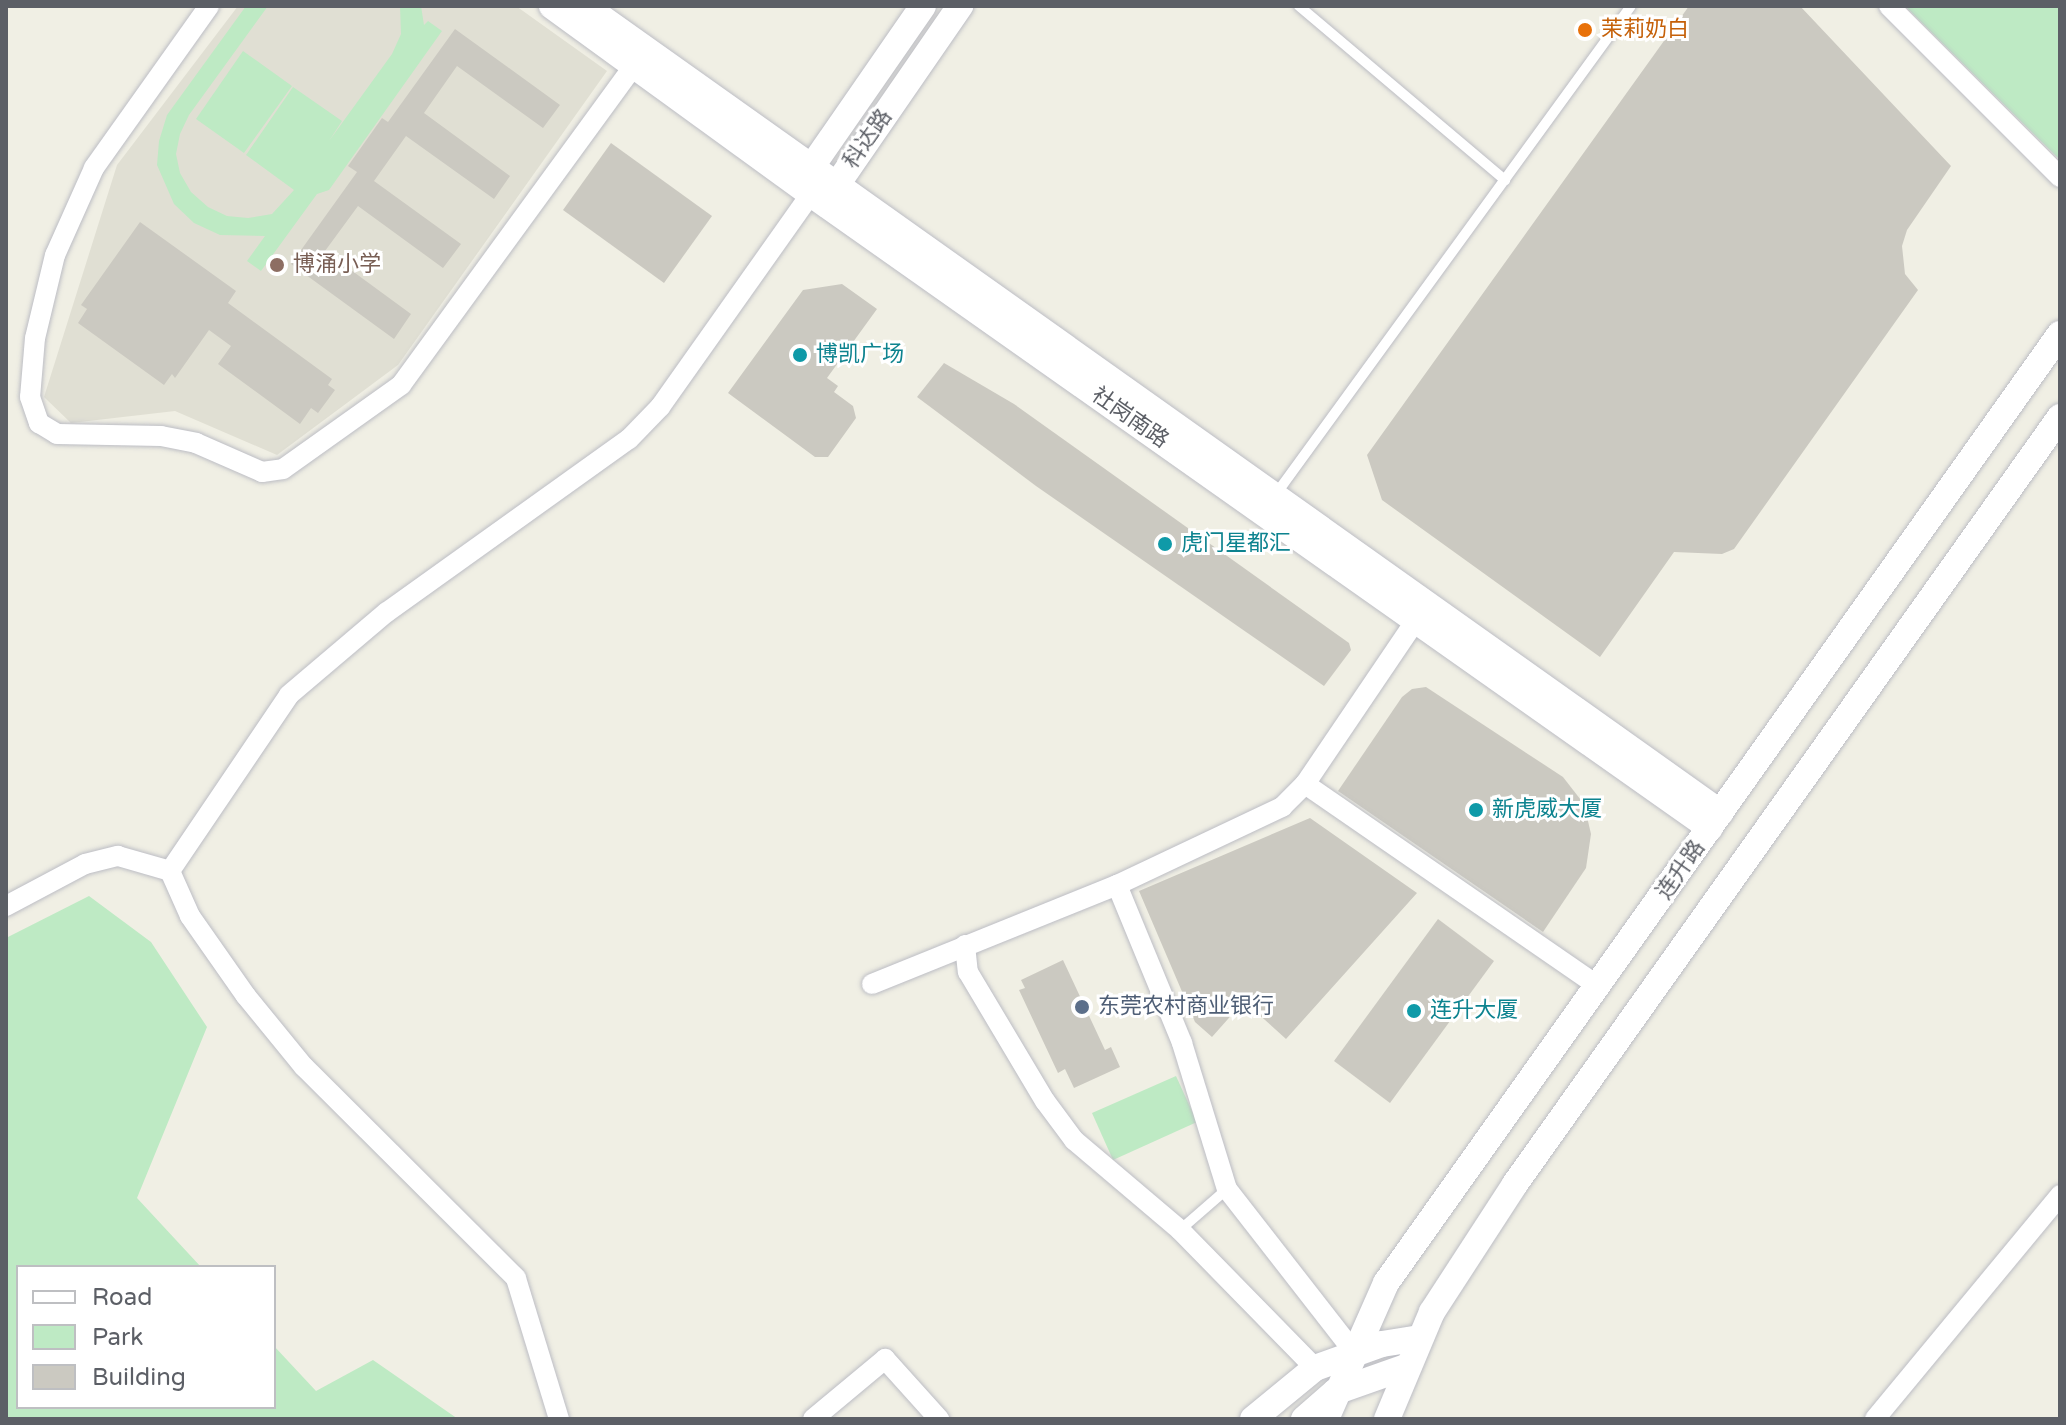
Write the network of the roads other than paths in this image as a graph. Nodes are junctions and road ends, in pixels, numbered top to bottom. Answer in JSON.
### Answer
{"nodes":[{"id":1,"x":209,"y":6,"type":"edge"},
{"id":2,"x":552,"y":6,"type":"edge"},
{"id":3,"x":585,"y":6,"type":"edge"},
{"id":4,"x":923,"y":6,"type":"edge"},
{"id":5,"x":960,"y":6,"type":"edge"},
{"id":6,"x":1299,"y":6,"type":"edge"},
{"id":7,"x":1631,"y":6,"type":"edge"},
{"id":8,"x":1889,"y":6,"type":"edge"},
{"id":9,"x":635,"y":64,"type":"junction"},
{"id":10,"x":811,"y":168,"type":"junction"},
{"id":11,"x":2060,"y":177,"type":"edge"},
{"id":12,"x":1505,"y":180,"type":"junction"},
{"id":13,"x":824,"y":190,"type":"junction"},
{"id":14,"x":2060,"y":334,"type":"edge"},
{"id":15,"x":2060,"y":417,"type":"edge"},
{"id":16,"x":1269,"y":504,"type":"junction"},
{"id":17,"x":1416,"y":620,"type":"junction"},
{"id":18,"x":1305,"y":784,"type":"junction"},
{"id":19,"x":1716,"y":820,"type":"junction"},
{"id":20,"x":170,"y":871,"type":"junction"},
{"id":21,"x":1117,"y":885,"type":"junction"},
{"id":22,"x":6,"y":906,"type":"edge"},
{"id":23,"x":965,"y":945,"type":"junction"},
{"id":24,"x":872,"y":984,"type":"dead end"},
{"id":25,"x":1598,"y":986,"type":"junction"},
{"id":26,"x":1227,"y":1189,"type":"junction"},
{"id":27,"x":2060,"y":1195,"type":"edge"},
{"id":28,"x":1180,"y":1230,"type":"junction"},
{"id":29,"x":1420,"y":1338,"type":"junction"},
{"id":30,"x":1354,"y":1352,"type":"junction"},
{"id":31,"x":1409,"y":1366,"type":"junction"},
{"id":32,"x":1315,"y":1368,"type":"junction"},
{"id":33,"x":1335,"y":1392,"type":"junction"},
{"id":34,"x":559,"y":1419,"type":"edge"},
{"id":35,"x":813,"y":1419,"type":"edge"},
{"id":36,"x":939,"y":1419,"type":"edge"},
{"id":37,"x":1253,"y":1419,"type":"edge"},
{"id":38,"x":1304,"y":1419,"type":"edge"},
{"id":39,"x":1326,"y":1419,"type":"edge"},
{"id":40,"x":1387,"y":1419,"type":"edge"},
{"id":41,"x":1875,"y":1419,"type":"edge"}],
"edges":[{"from":1,"to":9,"type":"street"},
{"from":2,"to":9,"type":"street","name":"社岗南路"},
{"from":3,"to":10,"type":"street"},
{"from":4,"to":10,"type":"street","name":"科达路"},
{"from":5,"to":13,"type":"street","name":"科达路"},
{"from":6,"to":12,"type":"lane"},
{"from":7,"to":12,"type":"lane"},
{"from":8,"to":11,"type":"street"},
{"from":9,"to":13,"type":"street","name":"社岗南路"},
{"from":10,"to":13,"type":"street","name":"科达路"},
{"from":12,"to":16,"type":"lane"},
{"from":13,"to":16,"type":"street","name":"社岗南路"},
{"from":13,"to":20,"type":"street"},
{"from":14,"to":19,"type":"street","name":"连升路"},
{"from":15,"to":29,"type":"street","name":"连升路"},
{"from":16,"to":17,"type":"street","name":"社岗南路"},
{"from":16,"to":19,"type":"street","name":"社岗南路"},
{"from":17,"to":18,"type":"street"},
{"from":17,"to":19,"type":"street","name":"社岗南路"},
{"from":18,"to":21,"type":"street"},
{"from":18,"to":25,"type":"street"},
{"from":19,"to":25,"type":"street","name":"连升路"},
{"from":20,"to":22,"type":"street"},
{"from":20,"to":34,"type":"street"},
{"from":21,"to":23,"type":"street"},
{"from":21,"to":26,"type":"street"},
{"from":23,"to":24,"type":"street"},
{"from":23,"to":28,"type":"street"},
{"from":25,"to":30,"type":"street","name":"连升路"},
{"from":26,"to":28,"type":"lane"},
{"from":26,"to":30,"type":"street"},
{"from":27,"to":41,"type":"street"},
{"from":28,"to":32,"type":"street"},
{"from":29,"to":30,"type":"street"},
{"from":29,"to":31,"type":"street","name":"连升路"},
{"from":30,"to":32,"type":"street"},
{"from":30,"to":33,"type":"street","name":"连升路"},
{"from":31,"to":33,"type":"street"},
{"from":31,"to":40,"type":"street","name":"连升路"},
{"from":32,"to":37,"type":"street"},
{"from":33,"to":38,"type":"street"},
{"from":33,"to":39,"type":"street","name":"连升路"},
{"from":35,"to":36,"type":"street"}]}
